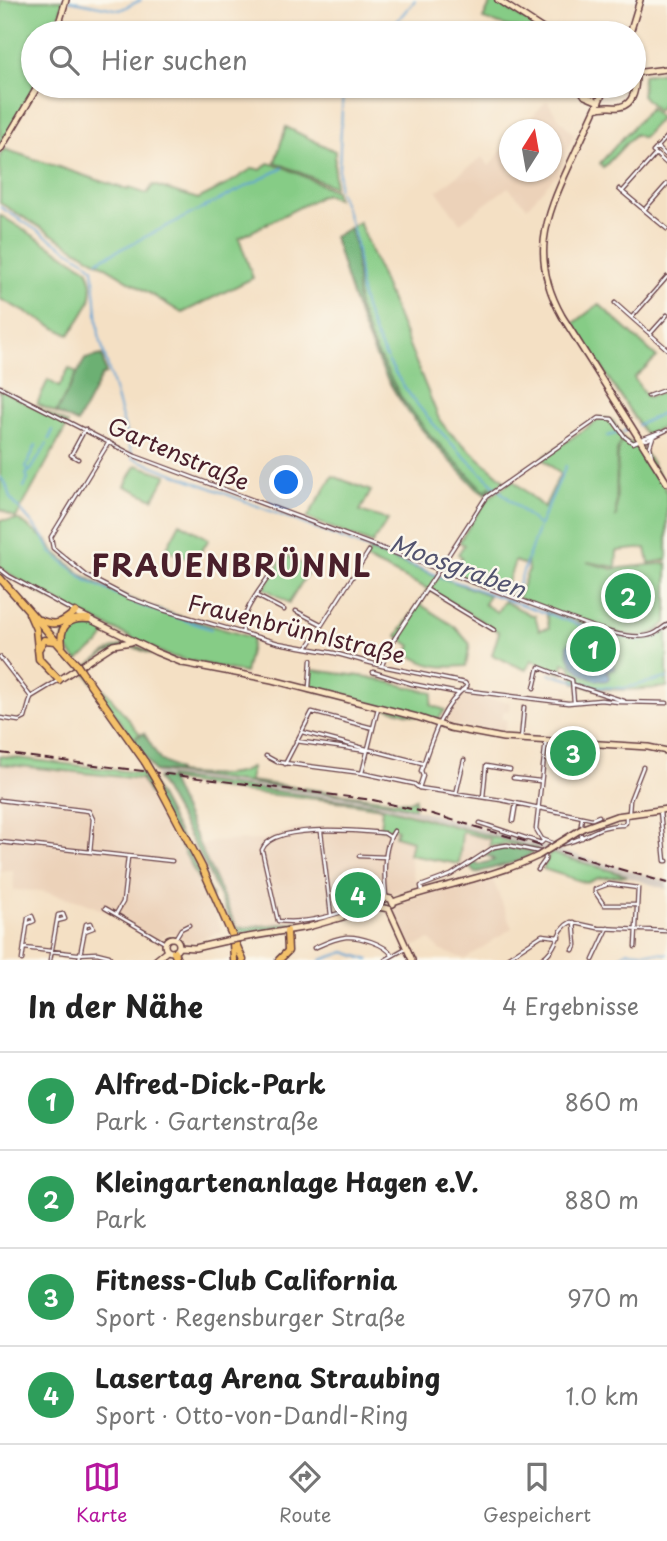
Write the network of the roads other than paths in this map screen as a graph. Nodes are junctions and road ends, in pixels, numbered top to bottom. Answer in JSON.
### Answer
{"nodes":[{"id":1,"x":66,"y":0,"type":"edge"},
{"id":2,"x":498,"y":0,"type":"edge"},
{"id":3,"x":639,"y":0,"type":"edge"},
{"id":4,"x":60,"y":21,"type":"edge"},
{"id":5,"x":531,"y":21,"type":"edge"},
{"id":6,"x":633,"y":21,"type":"edge"},
{"id":7,"x":667,"y":69,"type":"edge"},
{"id":8,"x":646,"y":72,"type":"edge"},
{"id":9,"x":30,"y":98,"type":"edge"},
{"id":10,"x":590,"y":98,"type":"edge"},
{"id":11,"x":601,"y":98,"type":"edge"},
{"id":12,"x":605,"y":98,"type":"edge"},
{"id":13,"x":631,"y":98,"type":"edge"},
{"id":14,"x":599,"y":102,"type":"junction"},
{"id":15,"x":614,"y":106,"type":"junction"},
{"id":16,"x":596,"y":109,"type":"junction"},
{"id":17,"x":667,"y":137,"type":"edge"},
{"id":18,"x":657,"y":147,"type":"junction"},
{"id":19,"x":0,"y":150,"type":"edge"},
{"id":20,"x":656,"y":154,"type":"junction"},
{"id":21,"x":667,"y":156,"type":"edge"},
{"id":22,"x":667,"y":164,"type":"edge"},
{"id":23,"x":667,"y":184,"type":"edge"},
{"id":24,"x":644,"y":211,"type":"junction"},
{"id":25,"x":667,"y":228,"type":"edge"},
{"id":26,"x":667,"y":277,"type":"edge"},
{"id":27,"x":615,"y":303,"type":"dead end"},
{"id":28,"x":667,"y":315,"type":"edge"},
{"id":29,"x":632,"y":317,"type":"junction"},
{"id":30,"x":650,"y":334,"type":"junction"},
{"id":31,"x":667,"y":349,"type":"edge"},
{"id":32,"x":0,"y":387,"type":"edge"},
{"id":33,"x":667,"y":389,"type":"edge"},
{"id":34,"x":648,"y":396,"type":"dead end"},
{"id":35,"x":85,"y":429,"type":"junction"},
{"id":36,"x":667,"y":430,"type":"edge"},
{"id":37,"x":653,"y":437,"type":"junction"},
{"id":38,"x":640,"y":440,"type":"junction"},
{"id":39,"x":109,"y":442,"type":"junction"},
{"id":40,"x":652,"y":457,"type":"junction"},
{"id":41,"x":78,"y":459,"type":"dead end"},
{"id":42,"x":667,"y":483,"type":"edge"},
{"id":43,"x":369,"y":551,"type":"dead end"},
{"id":44,"x":0,"y":569,"type":"edge"},
{"id":45,"x":271,"y":573,"type":"dead end"},
{"id":46,"x":437,"y":573,"type":"junction"},
{"id":47,"x":0,"y":578,"type":"edge"},
{"id":48,"x":426,"y":589,"type":"junction"},
{"id":49,"x":257,"y":596,"type":"junction"},
{"id":50,"x":18,"y":597,"type":"junction"},
{"id":51,"x":284,"y":610,"type":"dead end"},
{"id":52,"x":296,"y":611,"type":"dead end"},
{"id":53,"x":74,"y":616,"type":"junction"},
{"id":54,"x":38,"y":619,"type":"junction"},
{"id":55,"x":88,"y":619,"type":"joint"},
{"id":56,"x":321,"y":624,"type":"junction"},
{"id":57,"x":667,"y":625,"type":"edge"},
{"id":58,"x":494,"y":630,"type":"dead end"},
{"id":59,"x":243,"y":633,"type":"junction"},
{"id":60,"x":119,"y":634,"type":"junction"},
{"id":61,"x":118,"y":643,"type":"junction"},
{"id":62,"x":138,"y":643,"type":"junction"},
{"id":63,"x":60,"y":644,"type":"junction"},
{"id":64,"x":108,"y":648,"type":"junction"},
{"id":65,"x":306,"y":648,"type":"junction"},
{"id":66,"x":37,"y":652,"type":"junction"},
{"id":67,"x":0,"y":657,"type":"edge"},
{"id":68,"x":311,"y":660,"type":"dead end"},
{"id":69,"x":382,"y":666,"type":"junction"},
{"id":70,"x":373,"y":672,"type":"dead end"},
{"id":71,"x":59,"y":680,"type":"junction"},
{"id":72,"x":573,"y":682,"type":"junction"},
{"id":73,"x":534,"y":688,"type":"dead end"},
{"id":74,"x":308,"y":690,"type":"junction"},
{"id":75,"x":462,"y":690,"type":"junction"},
{"id":76,"x":458,"y":693,"type":"junction"},
{"id":77,"x":31,"y":697,"type":"junction"},
{"id":78,"x":627,"y":702,"type":"junction"},
{"id":79,"x":574,"y":703,"type":"junction"},
{"id":80,"x":667,"y":703,"type":"edge"},
{"id":81,"x":524,"y":706,"type":"dead end"},
{"id":82,"x":378,"y":707,"type":"junction"},
{"id":83,"x":0,"y":718,"type":"edge"},
{"id":84,"x":438,"y":724,"type":"junction"},
{"id":85,"x":373,"y":728,"type":"junction"},
{"id":86,"x":302,"y":732,"type":"junction"},
{"id":87,"x":522,"y":739,"type":"junction"},
{"id":88,"x":545,"y":740,"type":"junction"},
{"id":89,"x":296,"y":741,"type":"junction"},
{"id":90,"x":367,"y":750,"type":"junction"},
{"id":91,"x":667,"y":751,"type":"edge"},
{"id":92,"x":266,"y":756,"type":"dead end"},
{"id":93,"x":464,"y":760,"type":"dead end"},
{"id":94,"x":285,"y":764,"type":"junction"},
{"id":95,"x":423,"y":764,"type":"junction"},
{"id":96,"x":643,"y":767,"type":"dead end"},
{"id":97,"x":510,"y":770,"type":"dead end"},
{"id":98,"x":362,"y":773,"type":"junction"},
{"id":99,"x":513,"y":778,"type":"dead end"},
{"id":100,"x":540,"y":781,"type":"junction"},
{"id":101,"x":419,"y":788,"type":"junction"},
{"id":102,"x":456,"y":794,"type":"junction"},
{"id":103,"x":483,"y":797,"type":"junction"},
{"id":104,"x":0,"y":800,"type":"edge"},
{"id":105,"x":516,"y":803,"type":"junction"},
{"id":106,"x":538,"y":807,"type":"junction"},
{"id":107,"x":660,"y":809,"type":"junction"},
{"id":108,"x":667,"y":809,"type":"edge"},
{"id":109,"x":627,"y":813,"type":"junction"},
{"id":110,"x":582,"y":816,"type":"junction"},
{"id":111,"x":599,"y":816,"type":"dead end"},
{"id":112,"x":513,"y":821,"type":"dead end"},
{"id":113,"x":480,"y":823,"type":"dead end"},
{"id":114,"x":321,"y":831,"type":"junction"},
{"id":115,"x":394,"y":831,"type":"dead end"},
{"id":116,"x":390,"y":837,"type":"junction"},
{"id":117,"x":582,"y":838,"type":"junction"},
{"id":118,"x":665,"y":838,"type":"edge"},
{"id":119,"x":544,"y":840,"type":"junction"},
{"id":120,"x":0,"y":842,"type":"edge"},
{"id":121,"x":90,"y":852,"type":"junction"},
{"id":122,"x":359,"y":856,"type":"dead end"},
{"id":123,"x":128,"y":857,"type":"junction"},
{"id":124,"x":386,"y":857,"type":"junction"},
{"id":125,"x":667,"y":861,"type":"edge"},
{"id":126,"x":172,"y":862,"type":"dead end"},
{"id":127,"x":538,"y":870,"type":"dead end"},
{"id":128,"x":422,"y":891,"type":"junction"},
{"id":129,"x":383,"y":902,"type":"junction"},
{"id":130,"x":393,"y":902,"type":"junction"},
{"id":131,"x":373,"y":905,"type":"junction"},
{"id":132,"x":637,"y":905,"type":"junction"},
{"id":133,"x":104,"y":908,"type":"dead end"},
{"id":134,"x":389,"y":909,"type":"junction"},
{"id":135,"x":116,"y":914,"type":"junction"},
{"id":136,"x":352,"y":914,"type":"junction"},
{"id":137,"x":224,"y":915,"type":"junction"},
{"id":138,"x":331,"y":915,"type":"junction"},
{"id":139,"x":57,"y":921,"type":"dead end"},
{"id":140,"x":574,"y":922,"type":"junction"},
{"id":141,"x":27,"y":924,"type":"dead end"},
{"id":142,"x":189,"y":925,"type":"dead end"},
{"id":143,"x":608,"y":928,"type":"junction"},
{"id":144,"x":637,"y":929,"type":"junction"},
{"id":145,"x":85,"y":930,"type":"dead end"},
{"id":146,"x":667,"y":930,"type":"edge"},
{"id":147,"x":287,"y":931,"type":"junction"},
{"id":148,"x":559,"y":937,"type":"junction"},
{"id":149,"x":175,"y":939,"type":"junction"},
{"id":150,"x":165,"y":943,"type":"junction"},
{"id":151,"x":635,"y":947,"type":"dead end"},
{"id":152,"x":24,"y":948,"type":"junction"},
{"id":153,"x":314,"y":948,"type":"dead end"},
{"id":154,"x":406,"y":948,"type":"junction"},
{"id":155,"x":174,"y":950,"type":"junction"},
{"id":156,"x":573,"y":950,"type":"dead end"},
{"id":157,"x":51,"y":952,"type":"junction"},
{"id":158,"x":80,"y":954,"type":"junction"},
{"id":159,"x":391,"y":955,"type":"junction"},
{"id":160,"x":22,"y":960,"type":"edge"},
{"id":161,"x":50,"y":960,"type":"edge"},
{"id":162,"x":79,"y":960,"type":"edge"},
{"id":163,"x":112,"y":960,"type":"edge"},
{"id":164,"x":156,"y":960,"type":"edge"},
{"id":165,"x":177,"y":960,"type":"edge"},
{"id":166,"x":234,"y":960,"type":"edge"},
{"id":167,"x":243,"y":960,"type":"edge"},
{"id":168,"x":279,"y":960,"type":"edge"},
{"id":169,"x":384,"y":960,"type":"edge"},
{"id":170,"x":412,"y":960,"type":"edge"},
{"id":171,"x":504,"y":960,"type":"edge"},
{"id":172,"x":540,"y":960,"type":"edge"},
{"id":173,"x":593,"y":960,"type":"edge"}],
"edges":[{"from":1,"to":4,"type":"main road"},
{"from":2,"to":5,"type":"main road"},
{"from":3,"to":6,"type":"main road"},
{"from":7,"to":8,"type":"main road"},
{"from":9,"to":19,"type":"main road"},
{"from":10,"to":14,"type":"main road"},
{"from":11,"to":14,"type":"main road"},
{"from":12,"to":15,"type":"main road"},
{"from":13,"to":15,"type":"main road"},
{"from":14,"to":16,"type":"main road"},
{"from":15,"to":16,"type":"main road"},
{"from":16,"to":38,"type":"main road"},
{"from":17,"to":18,"type":"street"},
{"from":18,"to":20,"type":"street"},
{"from":18,"to":21,"type":"street"},
{"from":20,"to":22,"type":"street"},
{"from":20,"to":24,"type":"street"},
{"from":23,"to":24,"type":"street"},
{"from":24,"to":25,"type":"street"},
{"from":26,"to":29,"type":"street"},
{"from":27,"to":29,"type":"street"},
{"from":28,"to":30,"type":"street"},
{"from":29,"to":30,"type":"street"},
{"from":30,"to":31,"type":"street"},
{"from":32,"to":35,"type":"street","name":"Gartenstraße"},
{"from":33,"to":34,"type":"street"},
{"from":35,"to":39,"type":"street","name":"Gartenstraße"},
{"from":35,"to":41,"type":"street"},
{"from":36,"to":37,"type":"street"},
{"from":36,"to":38,"type":"street"},
{"from":37,"to":38,"type":"street"},
{"from":37,"to":40,"type":"street"},
{"from":38,"to":40,"type":"main road"},
{"from":38,"to":46,"type":"street"},
{"from":39,"to":46,"type":"street","name":"Gartenstraße"},
{"from":39,"to":59,"type":"street","name":"Frauenbrünnlstraße"},
{"from":40,"to":42,"type":"main road"},
{"from":43,"to":56,"type":"street"},
{"from":44,"to":53,"type":"street"},
{"from":45,"to":49,"type":"street"},
{"from":46,"to":48,"type":"street"},
{"from":46,"to":57,"type":"street","name":"Gartenstraße"},
{"from":47,"to":50,"type":"main road"},
{"from":48,"to":58,"type":"street"},
{"from":48,"to":69,"type":"street"},
{"from":49,"to":51,"type":"street"},
{"from":49,"to":59,"type":"street"},
{"from":50,"to":54,"type":"main road"},
{"from":50,"to":66,"type":"main road"},
{"from":52,"to":56,"type":"street"},
{"from":53,"to":54,"type":"main road"},
{"from":53,"to":55,"type":"main road"},
{"from":53,"to":63,"type":"main road"},
{"from":54,"to":63,"type":"main road"},
{"from":55,"to":60,"type":"main road"},
{"from":56,"to":65,"type":"street"},
{"from":59,"to":65,"type":"street","name":"Frauenbrünnlstraße"},
{"from":60,"to":61,"type":"main road"},
{"from":60,"to":62,"type":"main road"},
{"from":60,"to":64,"type":"main road"},
{"from":61,"to":62,"type":"main road"},
{"from":61,"to":64,"type":"main road"},
{"from":62,"to":74,"type":"main road"},
{"from":63,"to":66,"type":"main road"},
{"from":63,"to":137,"type":"main road","bridge":true},
{"from":64,"to":71,"type":"main road"},
{"from":65,"to":69,"type":"street","name":"Frauenbrünnlstraße"},
{"from":66,"to":71,"type":"main road"},
{"from":67,"to":77,"type":"street"},
{"from":68,"to":74,"type":"street"},
{"from":69,"to":75,"type":"street","name":"Frauenbrünnlstraße"},
{"from":70,"to":76,"type":"street","name":"Frauenbrünnlstraße"},
{"from":71,"to":77,"type":"street"},
{"from":72,"to":73,"type":"street","name":"Frauenbrünnlstraße"},
{"from":72,"to":78,"type":"street","name":"Frauenbrünnlstraße"},
{"from":72,"to":79,"type":"street"},
{"from":74,"to":82,"type":"main road"},
{"from":75,"to":76,"type":"street"},
{"from":75,"to":79,"type":"street","name":"Frauenbrünnlstraße"},
{"from":76,"to":84,"type":"street"},
{"from":77,"to":83,"type":"street"},
{"from":78,"to":79,"type":"street","name":"Frauenbrünnlstraße"},
{"from":78,"to":80,"type":"street","name":"Frauenbrünnlstraße"},
{"from":81,"to":87,"type":"street"},
{"from":82,"to":84,"type":"main road"},
{"from":82,"to":85,"type":"street"},
{"from":84,"to":87,"type":"main road"},
{"from":84,"to":95,"type":"street"},
{"from":85,"to":86,"type":"street"},
{"from":85,"to":90,"type":"street"},
{"from":86,"to":89,"type":"street"},
{"from":86,"to":90,"type":"street"},
{"from":87,"to":88,"type":"main road"},
{"from":88,"to":91,"type":"main road"},
{"from":88,"to":100,"type":"street"},
{"from":89,"to":90,"type":"street"},
{"from":89,"to":94,"type":"street"},
{"from":90,"to":95,"type":"street"},
{"from":90,"to":98,"type":"street"},
{"from":92,"to":94,"type":"street"},
{"from":93,"to":102,"type":"street"},
{"from":94,"to":98,"type":"street"},
{"from":95,"to":101,"type":"street"},
{"from":96,"to":109,"type":"street"},
{"from":97,"to":103,"type":"street"},
{"from":98,"to":101,"type":"street"},
{"from":99,"to":100,"type":"street"},
{"from":100,"to":106,"type":"street"},
{"from":101,"to":102,"type":"street"},
{"from":102,"to":103,"type":"street"},
{"from":103,"to":105,"type":"street"},
{"from":104,"to":121,"type":"street"},
{"from":105,"to":106,"type":"street"},
{"from":105,"to":112,"type":"street"},
{"from":106,"to":110,"type":"street"},
{"from":106,"to":119,"type":"street"},
{"from":107,"to":108,"type":"main road"},
{"from":107,"to":109,"type":"main road"},
{"from":107,"to":118,"type":"street"},
{"from":109,"to":117,"type":"street"},
{"from":109,"to":128,"type":"main road","bridge":true},
{"from":110,"to":111,"type":"street"},
{"from":110,"to":117,"type":"street"},
{"from":113,"to":119,"type":"street"},
{"from":114,"to":116,"type":"street"},
{"from":114,"to":138,"type":"street"},
{"from":114,"to":138,"type":"street"},
{"from":115,"to":116,"type":"street"},
{"from":116,"to":124,"type":"street"},
{"from":117,"to":119,"type":"street"},
{"from":118,"to":125,"type":"street"},
{"from":120,"to":121,"type":"street"},
{"from":121,"to":123,"type":"street"},
{"from":122,"to":124,"type":"street"},
{"from":123,"to":126,"type":"street"},
{"from":123,"to":135,"type":"street"},
{"from":124,"to":129,"type":"street"},
{"from":127,"to":128,"type":"street"},
{"from":128,"to":130,"type":"main road"},
{"from":129,"to":130,"type":"main road"},
{"from":129,"to":131,"type":"main road"},
{"from":129,"to":134,"type":"main road"},
{"from":129,"to":136,"type":"main road"},
{"from":130,"to":134,"type":"main road"},
{"from":131,"to":136,"type":"main road"},
{"from":131,"to":138,"type":"street"},
{"from":132,"to":132,"type":"street"},
{"from":132,"to":144,"type":"street"},
{"from":133,"to":135,"type":"street"},
{"from":134,"to":154,"type":"main road"},
{"from":135,"to":150,"type":"street"},
{"from":136,"to":147,"type":"main road"},
{"from":137,"to":166,"type":"main road"},
{"from":137,"to":167,"type":"main road"},
{"from":139,"to":157,"type":"street"},
{"from":140,"to":143,"type":"street"},
{"from":140,"to":148,"type":"street"},
{"from":140,"to":156,"type":"street"},
{"from":141,"to":152,"type":"street"},
{"from":142,"to":149,"type":"street"},
{"from":143,"to":144,"type":"street"},
{"from":143,"to":173,"type":"street"},
{"from":144,"to":146,"type":"street"},
{"from":144,"to":151,"type":"street"},
{"from":145,"to":158,"type":"street"},
{"from":147,"to":155,"type":"main road","bridge":true},
{"from":147,"to":168,"type":"main road"},
{"from":148,"to":171,"type":"street"},
{"from":148,"to":172,"type":"street"},
{"from":149,"to":150,"type":"main road"},
{"from":149,"to":155,"type":"main road"},
{"from":150,"to":155,"type":"main road"},
{"from":152,"to":157,"type":"street"},
{"from":152,"to":160,"type":"street"},
{"from":153,"to":159,"type":"street"},
{"from":154,"to":159,"type":"street"},
{"from":154,"to":170,"type":"main road"},
{"from":155,"to":164,"type":"main road"},
{"from":155,"to":165,"type":"main road"},
{"from":157,"to":158,"type":"street"},
{"from":157,"to":161,"type":"street"},
{"from":158,"to":162,"type":"street"},
{"from":158,"to":163,"type":"street"},
{"from":159,"to":169,"type":"street"}]}
